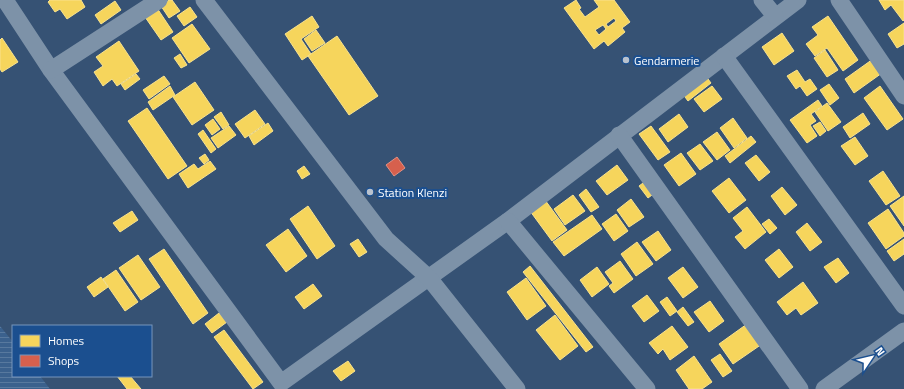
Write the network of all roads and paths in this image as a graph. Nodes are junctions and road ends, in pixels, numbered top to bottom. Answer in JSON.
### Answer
{"nodes":[{"id":1,"x":5,"y":0,"type":"edge"},
{"id":2,"x":159,"y":0,"type":"edge"},
{"id":3,"x":204,"y":0,"type":"edge"},
{"id":4,"x":762,"y":0,"type":"edge"},
{"id":5,"x":798,"y":0,"type":"edge"},
{"id":6,"x":839,"y":0,"type":"edge"},
{"id":7,"x":775,"y":16,"type":"junction"},
{"id":8,"x":724,"y":56,"type":"junction"},
{"id":9,"x":51,"y":70,"type":"junction"},
{"id":10,"x":904,"y":96,"type":"edge"},
{"id":11,"x":619,"y":135,"type":"junction"},
{"id":12,"x":508,"y":221,"type":"junction"},
{"id":13,"x":429,"y":278,"type":"junction"},
{"id":14,"x":904,"y":306,"type":"edge"},
{"id":15,"x":904,"y":331,"type":"edge"},
{"id":16,"x":517,"y":389,"type":"edge"},
{"id":17,"x":647,"y":389,"type":"edge"},
{"id":18,"x":800,"y":389,"type":"edge"},
{"id":19,"x":824,"y":389,"type":"edge"}],
"edges":[{"from":1,"to":9,"type":"street"},
{"from":2,"to":9,"type":"street"},
{"from":3,"to":13,"type":"street"},
{"from":4,"to":7,"type":"street"},
{"from":5,"to":7,"type":"street"},
{"from":6,"to":10,"type":"street"},
{"from":7,"to":8,"type":"street"},
{"from":8,"to":11,"type":"street"},
{"from":8,"to":14,"type":"street"},
{"from":9,"to":13,"type":"street"},
{"from":11,"to":12,"type":"street"},
{"from":11,"to":18,"type":"street"},
{"from":12,"to":13,"type":"street"},
{"from":12,"to":17,"type":"street"},
{"from":13,"to":16,"type":"street"},
{"from":15,"to":19,"type":"street"}]}
